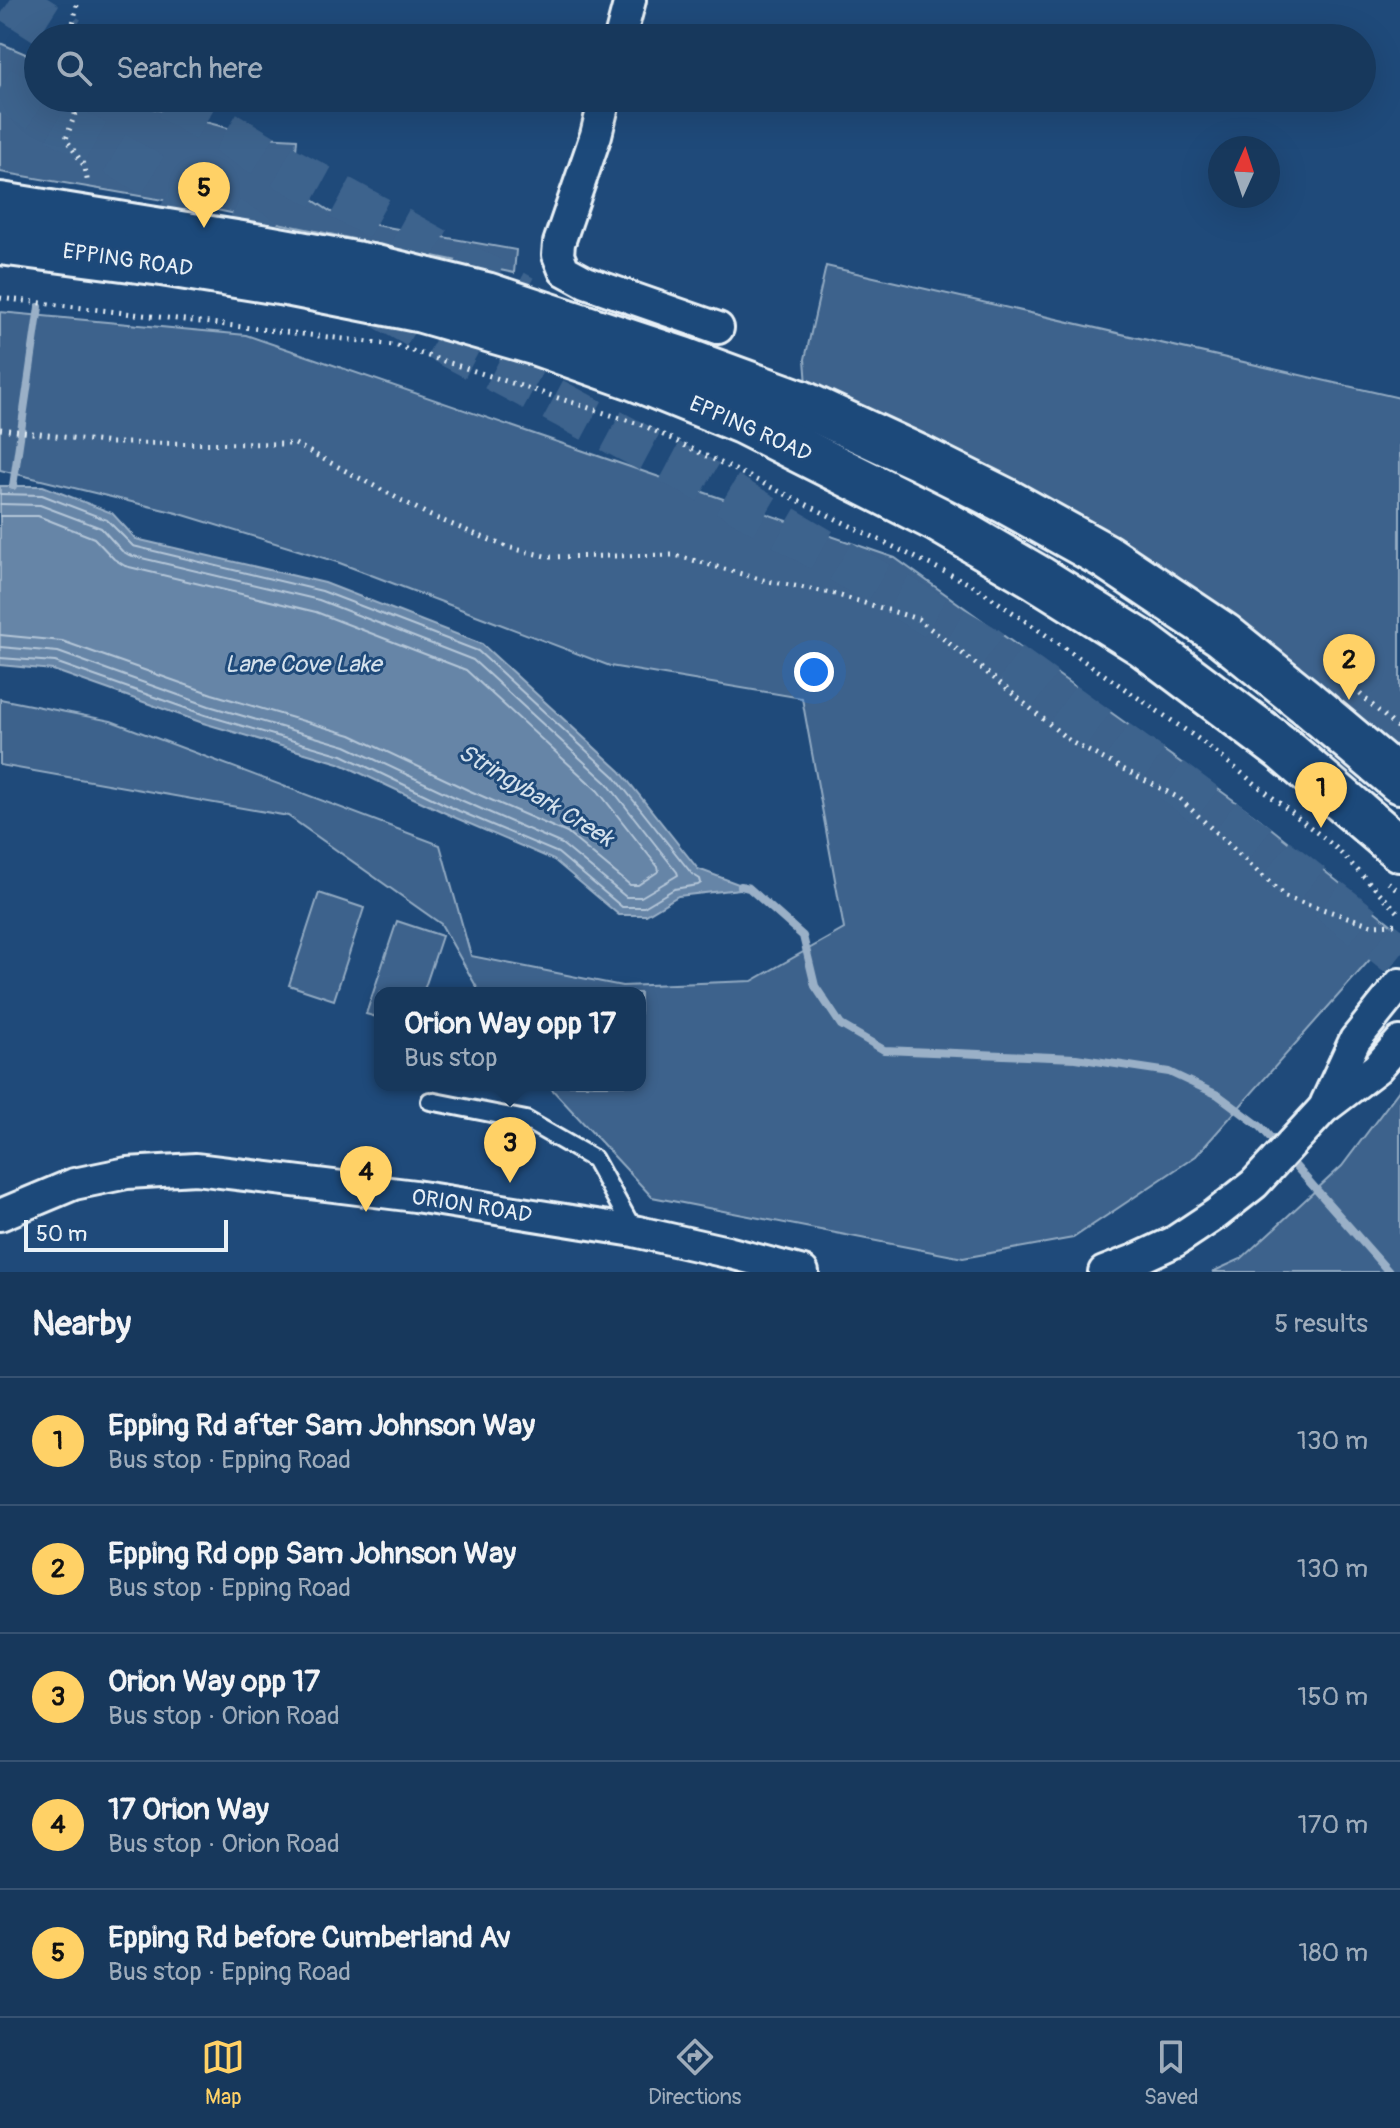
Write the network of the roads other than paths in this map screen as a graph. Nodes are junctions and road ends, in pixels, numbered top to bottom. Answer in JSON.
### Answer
{"nodes":[{"id":1,"x":630,"y":0,"type":"edge"},
{"id":2,"x":624,"y":24,"type":"edge"},
{"id":3,"x":602,"y":112,"type":"edge"},
{"id":4,"x":0,"y":205,"type":"edge"},
{"id":5,"x":0,"y":242,"type":"edge"},
{"id":6,"x":718,"y":328,"type":"dead end"},
{"id":7,"x":1400,"y":781,"type":"edge"},
{"id":8,"x":1400,"y":849,"type":"edge"},
{"id":9,"x":1400,"y":984,"type":"edge"},
{"id":10,"x":1400,"y":1042,"type":"edge"},
{"id":11,"x":430,"y":1101,"type":"dead end"},
{"id":12,"x":1323,"y":1109,"type":"junction"},
{"id":13,"x":0,"y":1215,"type":"edge"},
{"id":14,"x":634,"y":1231,"type":"junction"},
{"id":15,"x":803,"y":1272,"type":"edge"},
{"id":16,"x":1104,"y":1272,"type":"edge"}],
"edges":[{"from":1,"to":2,"type":"street"},
{"from":3,"to":6,"type":"street"},
{"from":4,"to":7,"type":"main road","name":"EPPING ROAD"},
{"from":5,"to":8,"type":"main road","name":"EPPING ROAD"},
{"from":9,"to":12,"type":"street"},
{"from":10,"to":12,"type":"street"},
{"from":11,"to":14,"type":"lane"},
{"from":12,"to":16,"type":"street"},
{"from":13,"to":14,"type":"street","name":"ORION ROAD"},
{"from":14,"to":15,"type":"street","name":"ORION ROAD"}]}
